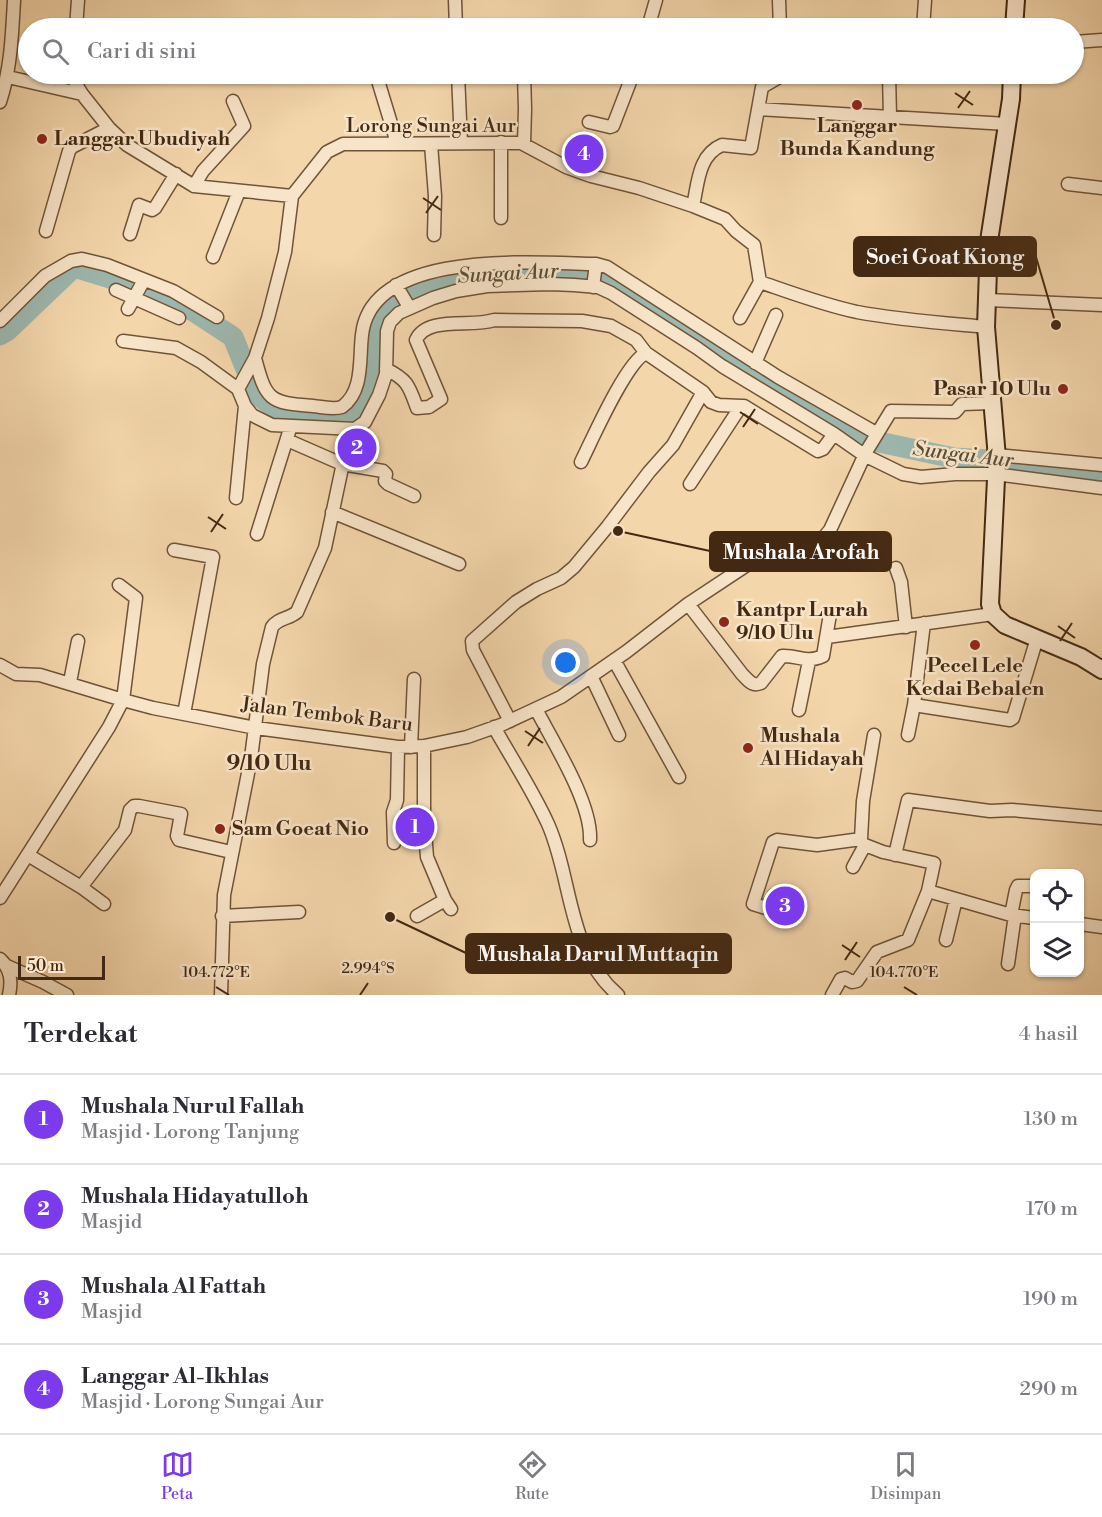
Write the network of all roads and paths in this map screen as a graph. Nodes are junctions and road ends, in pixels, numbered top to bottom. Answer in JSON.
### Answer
{"nodes":[{"id":1,"x":14,"y":0,"type":"edge"},
{"id":2,"x":78,"y":0,"type":"edge"},
{"id":3,"x":455,"y":0,"type":"edge"},
{"id":4,"x":656,"y":0,"type":"edge"},
{"id":5,"x":779,"y":0,"type":"edge"},
{"id":6,"x":925,"y":0,"type":"edge"},
{"id":7,"x":1016,"y":0,"type":"edge"},
{"id":8,"x":77,"y":18,"type":"edge"},
{"id":9,"x":456,"y":18,"type":"edge"},
{"id":10,"x":651,"y":18,"type":"edge"},
{"id":11,"x":780,"y":18,"type":"edge"},
{"id":12,"x":924,"y":18,"type":"edge"},
{"id":13,"x":1015,"y":18,"type":"edge"},
{"id":14,"x":1102,"y":40,"type":"edge"},
{"id":15,"x":1084,"y":41,"type":"edge"},
{"id":16,"x":8,"y":76,"type":"junction"},
{"id":17,"x":18,"y":78,"type":"edge"},
{"id":18,"x":41,"y":84,"type":"edge"},
{"id":19,"x":76,"y":84,"type":"edge"},
{"id":20,"x":378,"y":84,"type":"edge"},
{"id":21,"x":458,"y":84,"type":"edge"},
{"id":22,"x":524,"y":84,"type":"edge"},
{"id":23,"x":629,"y":84,"type":"edge"},
{"id":24,"x":766,"y":84,"type":"edge"},
{"id":25,"x":889,"y":84,"type":"edge"},
{"id":26,"x":1011,"y":84,"type":"edge"},
{"id":27,"x":82,"y":94,"type":"junction"},
{"id":28,"x":233,"y":100,"type":"dead end"},
{"id":29,"x":0,"y":102,"type":"edge"},
{"id":30,"x":759,"y":109,"type":"junction"},
{"id":31,"x":890,"y":117,"type":"junction"},
{"id":32,"x":589,"y":122,"type":"dead end"},
{"id":33,"x":1007,"y":124,"type":"junction"},
{"id":34,"x":109,"y":128,"type":"junction"},
{"id":35,"x":501,"y":142,"type":"junction"},
{"id":36,"x":397,"y":143,"type":"junction"},
{"id":37,"x":461,"y":143,"type":"junction"},
{"id":38,"x":431,"y":144,"type":"junction"},
{"id":39,"x":524,"y":144,"type":"junction"},
{"id":40,"x":176,"y":174,"type":"junction"},
{"id":41,"x":1068,"y":184,"type":"dead end"},
{"id":42,"x":194,"y":186,"type":"junction"},
{"id":43,"x":1102,"y":188,"type":"edge"},
{"id":44,"x":239,"y":191,"type":"junction"},
{"id":45,"x":292,"y":196,"type":"junction"},
{"id":46,"x":693,"y":206,"type":"junction"},
{"id":47,"x":501,"y":218,"type":"dead end"},
{"id":48,"x":46,"y":231,"type":"dead end"},
{"id":49,"x":130,"y":234,"type":"dead end"},
{"id":50,"x":434,"y":235,"type":"dead end"},
{"id":51,"x":213,"y":257,"type":"dead end"},
{"id":52,"x":595,"y":274,"type":"junction"},
{"id":53,"x":760,"y":282,"type":"junction"},
{"id":54,"x":398,"y":287,"type":"junction"},
{"id":55,"x":116,"y":291,"type":"dead end"},
{"id":56,"x":137,"y":293,"type":"junction"},
{"id":57,"x":987,"y":300,"type":"junction"},
{"id":58,"x":408,"y":305,"type":"junction"},
{"id":59,"x":1102,"y":305,"type":"edge"},
{"id":60,"x":776,"y":315,"type":"dead end"},
{"id":61,"x":217,"y":317,"type":"dead end"},
{"id":62,"x":179,"y":318,"type":"dead end"},
{"id":63,"x":740,"y":318,"type":"dead end"},
{"id":64,"x":0,"y":321,"type":"edge"},
{"id":65,"x":986,"y":327,"type":"junction"},
{"id":66,"x":123,"y":341,"type":"dead end"},
{"id":67,"x":646,"y":353,"type":"junction"},
{"id":68,"x":254,"y":360,"type":"junction"},
{"id":69,"x":755,"y":363,"type":"junction"},
{"id":70,"x":386,"y":369,"type":"junction"},
{"id":71,"x":240,"y":385,"type":"junction"},
{"id":72,"x":703,"y":392,"type":"junction"},
{"id":73,"x":992,"y":403,"type":"junction"},
{"id":74,"x":245,"y":406,"type":"junction"},
{"id":75,"x":741,"y":406,"type":"junction"},
{"id":76,"x":350,"y":430,"type":"junction"},
{"id":77,"x":289,"y":434,"type":"junction"},
{"id":78,"x":834,"y":434,"type":"junction"},
{"id":79,"x":875,"y":434,"type":"junction"},
{"id":80,"x":865,"y":454,"type":"junction"},
{"id":81,"x":581,"y":462,"type":"dead end"},
{"id":82,"x":342,"y":464,"type":"junction"},
{"id":83,"x":996,"y":465,"type":"junction"},
{"id":84,"x":1102,"y":465,"type":"edge"},
{"id":85,"x":690,"y":484,"type":"dead end"},
{"id":86,"x":1102,"y":488,"type":"edge"},
{"id":87,"x":414,"y":496,"type":"dead end"},
{"id":88,"x":236,"y":498,"type":"dead end"},
{"id":89,"x":332,"y":512,"type":"junction"},
{"id":90,"x":257,"y":534,"type":"dead end"},
{"id":91,"x":174,"y":550,"type":"dead end"},
{"id":92,"x":459,"y":564,"type":"dead end"},
{"id":93,"x":897,"y":568,"type":"dead end"},
{"id":94,"x":119,"y":585,"type":"dead end"},
{"id":95,"x":690,"y":607,"type":"junction"},
{"id":96,"x":830,"y":614,"type":"dead end"},
{"id":97,"x":993,"y":614,"type":"junction"},
{"id":98,"x":924,"y":623,"type":"junction"},
{"id":99,"x":906,"y":627,"type":"junction"},
{"id":100,"x":827,"y":637,"type":"junction"},
{"id":101,"x":1037,"y":638,"type":"junction"},
{"id":102,"x":78,"y":641,"type":"dead end"},
{"id":103,"x":809,"y":661,"type":"junction"},
{"id":104,"x":0,"y":665,"type":"edge"},
{"id":105,"x":1100,"y":666,"type":"edge"},
{"id":106,"x":619,"y":668,"type":"junction"},
{"id":107,"x":591,"y":676,"type":"junction"},
{"id":108,"x":414,"y":679,"type":"dead end"},
{"id":109,"x":70,"y":682,"type":"junction"},
{"id":110,"x":123,"y":700,"type":"junction"},
{"id":111,"x":914,"y":705,"type":"junction"},
{"id":112,"x":536,"y":709,"type":"junction"},
{"id":113,"x":799,"y":710,"type":"dead end"},
{"id":114,"x":184,"y":714,"type":"junction"},
{"id":115,"x":510,"y":721,"type":"junction"},
{"id":116,"x":256,"y":728,"type":"junction"},
{"id":117,"x":494,"y":728,"type":"junction"},
{"id":118,"x":619,"y":735,"type":"dead end"},
{"id":119,"x":874,"y":735,"type":"dead end"},
{"id":120,"x":908,"y":735,"type":"dead end"},
{"id":121,"x":424,"y":746,"type":"junction"},
{"id":122,"x":398,"y":747,"type":"junction"},
{"id":123,"x":411,"y":747,"type":"junction"},
{"id":124,"x":679,"y":777,"type":"dead end"},
{"id":125,"x":1102,"y":818,"type":"edge"},
{"id":126,"x":590,"y":840,"type":"dead end"},
{"id":127,"x":863,"y":842,"type":"junction"},
{"id":128,"x":394,"y":843,"type":"dead end"},
{"id":129,"x":231,"y":852,"type":"junction"},
{"id":130,"x":28,"y":855,"type":"junction"},
{"id":131,"x":896,"y":855,"type":"junction"},
{"id":132,"x":852,"y":867,"type":"dead end"},
{"id":133,"x":1030,"y":886,"type":"edge"},
{"id":134,"x":81,"y":887,"type":"junction"},
{"id":135,"x":928,"y":891,"type":"junction"},
{"id":136,"x":774,"y":895,"type":"dead end"},
{"id":137,"x":0,"y":898,"type":"edge"},
{"id":138,"x":956,"y":899,"type":"junction"},
{"id":139,"x":104,"y":904,"type":"dead end"},
{"id":140,"x":299,"y":912,"type":"dead end"},
{"id":141,"x":1013,"y":915,"type":"junction"},
{"id":142,"x":222,"y":916,"type":"junction"},
{"id":143,"x":417,"y":916,"type":"dead end"},
{"id":144,"x":1030,"y":917,"type":"edge"},
{"id":145,"x":1084,"y":925,"type":"edge"},
{"id":146,"x":1102,"y":927,"type":"edge"},
{"id":147,"x":946,"y":939,"type":"dead end"},
{"id":148,"x":4,"y":963,"type":"edge"},
{"id":149,"x":1008,"y":964,"type":"dead end"},
{"id":150,"x":9,"y":995,"type":"edge"},
{"id":151,"x":67,"y":995,"type":"edge"},
{"id":152,"x":221,"y":995,"type":"edge"},
{"id":153,"x":618,"y":995,"type":"edge"},
{"id":154,"x":832,"y":995,"type":"edge"}],
"edges":[{"from":1,"to":16,"type":"street"},
{"from":2,"to":8,"type":"street"},
{"from":3,"to":9,"type":"street"},
{"from":4,"to":10,"type":"street"},
{"from":5,"to":11,"type":"street"},
{"from":6,"to":12,"type":"street"},
{"from":7,"to":13,"type":"street"},
{"from":14,"to":15,"type":"street"},
{"from":16,"to":17,"type":"street"},
{"from":16,"to":29,"type":"street"},
{"from":18,"to":27,"type":"street"},
{"from":19,"to":27,"type":"street"},
{"from":20,"to":36,"type":"street"},
{"from":21,"to":37,"type":"street"},
{"from":22,"to":39,"type":"street"},
{"from":23,"to":32,"type":"street"},
{"from":24,"to":30,"type":"street"},
{"from":25,"to":31,"type":"street"},
{"from":26,"to":33,"type":"street"},
{"from":27,"to":34,"type":"street"},
{"from":28,"to":42,"type":"street"},
{"from":30,"to":31,"type":"street"},
{"from":30,"to":46,"type":"street"},
{"from":31,"to":33,"type":"street"},
{"from":33,"to":57,"type":"street"},
{"from":34,"to":40,"type":"street"},
{"from":34,"to":48,"type":"street"},
{"from":35,"to":37,"type":"street","name":"Lorong Sungai Aur"},
{"from":35,"to":39,"type":"street","name":"Lorong Sungai Aur"},
{"from":35,"to":47,"type":"street"},
{"from":36,"to":38,"type":"street","name":"Lorong Sungai Aur"},
{"from":36,"to":45,"type":"street","name":"Lorong Sungai Aur"},
{"from":37,"to":38,"type":"street","name":"Lorong Sungai Aur"},
{"from":38,"to":50,"type":"street"},
{"from":39,"to":46,"type":"street","name":"Lorong Sungai Aur"},
{"from":40,"to":42,"type":"street"},
{"from":40,"to":49,"type":"street"},
{"from":41,"to":43,"type":"street"},
{"from":42,"to":44,"type":"street"},
{"from":44,"to":45,"type":"street"},
{"from":44,"to":51,"type":"street"},
{"from":45,"to":68,"type":"street"},
{"from":46,"to":53,"type":"street","name":"Lorong Sungai Aur"},
{"from":52,"to":54,"type":"street"},
{"from":52,"to":58,"type":"street"},
{"from":52,"to":69,"type":"street"},
{"from":52,"to":78,"type":"street"},
{"from":53,"to":63,"type":"street"},
{"from":53,"to":65,"type":"street"},
{"from":54,"to":58,"type":"street"},
{"from":54,"to":68,"type":"street"},
{"from":55,"to":56,"type":"street"},
{"from":56,"to":61,"type":"street"},
{"from":56,"to":62,"type":"street"},
{"from":56,"to":64,"type":"street"},
{"from":57,"to":59,"type":"street"},
{"from":57,"to":65,"type":"street"},
{"from":58,"to":70,"type":"street"},
{"from":60,"to":69,"type":"street"},
{"from":65,"to":73,"type":"street"},
{"from":66,"to":71,"type":"street"},
{"from":67,"to":70,"type":"street"},
{"from":67,"to":72,"type":"street"},
{"from":67,"to":81,"type":"street"},
{"from":68,"to":71,"type":"street"},
{"from":69,"to":79,"type":"street"},
{"from":70,"to":76,"type":"street"},
{"from":71,"to":74,"type":"street"},
{"from":72,"to":75,"type":"street"},
{"from":72,"to":115,"type":"street"},
{"from":73,"to":79,"type":"street"},
{"from":73,"to":83,"type":"street"},
{"from":74,"to":77,"type":"street"},
{"from":74,"to":88,"type":"street"},
{"from":75,"to":78,"type":"street"},
{"from":75,"to":85,"type":"street"},
{"from":76,"to":77,"type":"street"},
{"from":76,"to":82,"type":"street"},
{"from":77,"to":82,"type":"street"},
{"from":77,"to":90,"type":"street"},
{"from":78,"to":80,"type":"street"},
{"from":79,"to":80,"type":"street"},
{"from":80,"to":83,"type":"street"},
{"from":80,"to":95,"type":"street","name":"Jalan Tembok Baru"},
{"from":82,"to":87,"type":"street"},
{"from":82,"to":89,"type":"street"},
{"from":83,"to":84,"type":"street"},
{"from":83,"to":86,"type":"street"},
{"from":83,"to":97,"type":"street"},
{"from":89,"to":92,"type":"street"},
{"from":89,"to":116,"type":"street"},
{"from":91,"to":114,"type":"street"},
{"from":93,"to":99,"type":"street"},
{"from":94,"to":110,"type":"street"},
{"from":95,"to":103,"type":"street"},
{"from":95,"to":106,"type":"street","name":"Jalan Tembok Baru"},
{"from":96,"to":100,"type":"street"},
{"from":97,"to":98,"type":"street"},
{"from":97,"to":101,"type":"street"},
{"from":98,"to":99,"type":"street"},
{"from":98,"to":111,"type":"street"},
{"from":99,"to":100,"type":"street"},
{"from":100,"to":103,"type":"street"},
{"from":101,"to":105,"type":"street"},
{"from":101,"to":111,"type":"street"},
{"from":102,"to":109,"type":"street"},
{"from":103,"to":113,"type":"street"},
{"from":104,"to":109,"type":"street","name":"Jalan Tembok Baru"},
{"from":106,"to":107,"type":"street","name":"Jalan Tembok Baru"},
{"from":106,"to":124,"type":"street"},
{"from":107,"to":112,"type":"street","name":"Jalan Tembok Baru"},
{"from":107,"to":118,"type":"street"},
{"from":108,"to":123,"type":"street"},
{"from":109,"to":110,"type":"street","name":"Jalan Tembok Baru"},
{"from":110,"to":114,"type":"street","name":"Jalan Tembok Baru"},
{"from":110,"to":130,"type":"street"},
{"from":111,"to":120,"type":"street"},
{"from":112,"to":115,"type":"street","name":"Jalan Tembok Baru"},
{"from":112,"to":126,"type":"street"},
{"from":114,"to":116,"type":"street","name":"Jalan Tembok Baru"},
{"from":115,"to":117,"type":"street","name":"Jalan Tembok Baru"},
{"from":116,"to":122,"type":"street","name":"Jalan Tembok Baru"},
{"from":116,"to":129,"type":"street"},
{"from":117,"to":121,"type":"street","name":"Jalan Tembok Baru"},
{"from":117,"to":153,"type":"street"},
{"from":119,"to":127,"type":"street"},
{"from":121,"to":123,"type":"street","name":"Jalan Tembok Baru"},
{"from":121,"to":143,"type":"street"},
{"from":122,"to":123,"type":"street","name":"Jalan Tembok Baru"},
{"from":122,"to":128,"type":"street"},
{"from":125,"to":131,"type":"street"},
{"from":127,"to":131,"type":"street"},
{"from":127,"to":132,"type":"street"},
{"from":127,"to":136,"type":"street"},
{"from":129,"to":134,"type":"street"},
{"from":129,"to":142,"type":"street"},
{"from":130,"to":134,"type":"street"},
{"from":130,"to":137,"type":"street"},
{"from":131,"to":135,"type":"street"},
{"from":133,"to":141,"type":"street"},
{"from":134,"to":139,"type":"street"},
{"from":135,"to":138,"type":"street"},
{"from":135,"to":154,"type":"street"},
{"from":138,"to":141,"type":"street"},
{"from":138,"to":147,"type":"street"},
{"from":140,"to":142,"type":"street"},
{"from":141,"to":144,"type":"street"},
{"from":141,"to":149,"type":"street"},
{"from":142,"to":152,"type":"street"},
{"from":145,"to":146,"type":"street"},
{"from":148,"to":150,"type":"street"},
{"from":148,"to":151,"type":"street"}]}
